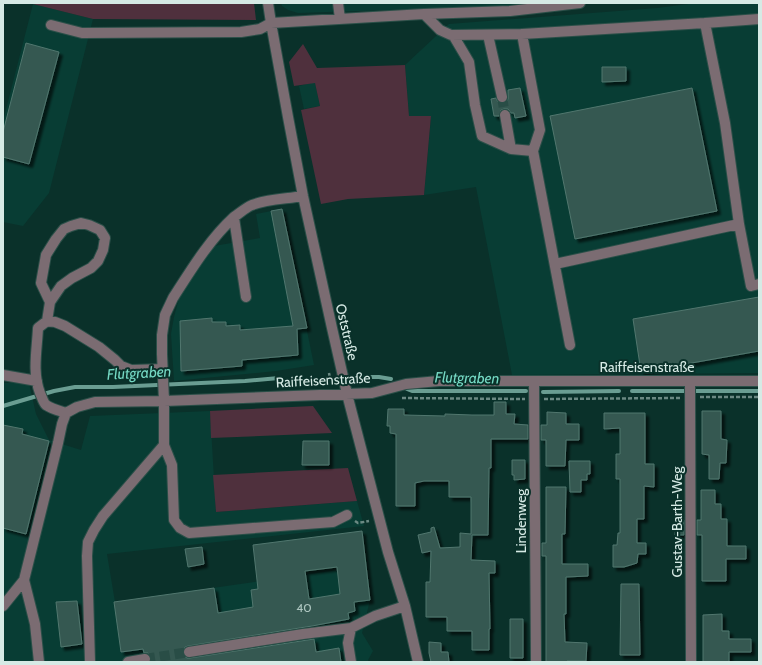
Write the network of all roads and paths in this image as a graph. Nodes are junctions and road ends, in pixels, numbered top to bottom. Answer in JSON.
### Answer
{"nodes":[{"id":1,"x":268,"y":3,"type":"edge"},
{"id":2,"x":338,"y":3,"type":"edge"},
{"id":3,"x":580,"y":3,"type":"edge"},
{"id":4,"x":449,"y":8,"type":"edge"},
{"id":5,"x":424,"y":14,"type":"junction"},
{"id":6,"x":340,"y":19,"type":"junction"},
{"id":7,"x":759,"y":19,"type":"edge"},
{"id":8,"x":271,"y":23,"type":"junction"},
{"id":9,"x":705,"y":23,"type":"junction"},
{"id":10,"x":51,"y":25,"type":"dead end"},
{"id":11,"x":522,"y":34,"type":"junction"},
{"id":12,"x":453,"y":35,"type":"junction"},
{"id":13,"x":488,"y":35,"type":"junction"},
{"id":14,"x":502,"y":97,"type":"tunnel mouth"},
{"id":15,"x":505,"y":114,"type":"tunnel mouth"},
{"id":16,"x":511,"y":149,"type":"junction"},
{"id":17,"x":533,"y":150,"type":"junction"},
{"id":18,"x":303,"y":196,"type":"junction"},
{"id":19,"x":234,"y":218,"type":"junction"},
{"id":20,"x":739,"y":224,"type":"junction"},
{"id":21,"x":555,"y":264,"type":"junction"},
{"id":22,"x":759,"y":284,"type":"edge"},
{"id":23,"x":246,"y":297,"type":"dead end"},
{"id":24,"x":50,"y":302,"type":"junction"},
{"id":25,"x":47,"y":321,"type":"junction"},
{"id":26,"x":570,"y":345,"type":"dead end"},
{"id":27,"x":3,"y":375,"type":"edge"},
{"id":28,"x":163,"y":379,"type":"junction"},
{"id":29,"x":534,"y":381,"type":"junction"},
{"id":30,"x":690,"y":381,"type":"junction"},
{"id":31,"x":759,"y":381,"type":"edge"},
{"id":32,"x":388,"y":388,"type":"junction"},
{"id":33,"x":40,"y":391,"type":"junction"},
{"id":34,"x":347,"y":394,"type":"junction"},
{"id":35,"x":759,"y":397,"type":"edge"},
{"id":36,"x":690,"y":398,"type":"junction"},
{"id":37,"x":534,"y":399,"type":"junction"},
{"id":38,"x":164,"y":401,"type":"junction"},
{"id":39,"x":66,"y":413,"type":"junction"},
{"id":40,"x":164,"y":445,"type":"junction"},
{"id":41,"x":347,"y":515,"type":"dead end"},
{"id":42,"x":24,"y":580,"type":"junction"},
{"id":43,"x":3,"y":606,"type":"edge"},
{"id":44,"x":405,"y":606,"type":"junction"},
{"id":45,"x":351,"y":628,"type":"junction"},
{"id":46,"x":189,"y":652,"type":"tunnel mouth"},
{"id":47,"x":145,"y":660,"type":"dead end"},
{"id":48,"x":39,"y":662,"type":"edge"},
{"id":49,"x":90,"y":662,"type":"edge"},
{"id":50,"x":128,"y":662,"type":"edge"},
{"id":51,"x":351,"y":662,"type":"edge"},
{"id":52,"x":418,"y":662,"type":"edge"},
{"id":53,"x":536,"y":662,"type":"edge"},
{"id":54,"x":691,"y":662,"type":"edge"}],
"edges":[{"from":1,"to":8,"type":"street","name":"Oststraße"},
{"from":2,"to":6,"type":"street"},
{"from":3,"to":4,"type":"street"},
{"from":4,"to":5,"type":"street"},
{"from":5,"to":6,"type":"street"},
{"from":5,"to":12,"type":"street"},
{"from":6,"to":8,"type":"street"},
{"from":7,"to":9,"type":"street"},
{"from":8,"to":10,"type":"street"},
{"from":8,"to":18,"type":"street","name":"Oststraße"},
{"from":9,"to":11,"type":"street"},
{"from":9,"to":20,"type":"street"},
{"from":11,"to":13,"type":"street"},
{"from":11,"to":17,"type":"street"},
{"from":12,"to":13,"type":"street"},
{"from":12,"to":16,"type":"street"},
{"from":13,"to":14,"type":"street"},
{"from":15,"to":16,"type":"street"},
{"from":16,"to":17,"type":"street"},
{"from":17,"to":21,"type":"street"},
{"from":18,"to":19,"type":"street"},
{"from":18,"to":34,"type":"street","name":"Oststraße"},
{"from":19,"to":23,"type":"street"},
{"from":19,"to":28,"type":"street"},
{"from":20,"to":21,"type":"street"},
{"from":20,"to":22,"type":"street"},
{"from":21,"to":26,"type":"street"},
{"from":24,"to":24,"type":"street"},
{"from":24,"to":25,"type":"street"},
{"from":25,"to":28,"type":"street"},
{"from":25,"to":33,"type":"street"},
{"from":27,"to":33,"type":"street"},
{"from":28,"to":38,"type":"street"},
{"from":29,"to":30,"type":"street","name":"Raiffeisenstraße"},
{"from":29,"to":32,"type":"street","name":"Raiffeisenstraße"},
{"from":29,"to":37,"type":"street","name":"Lindenweg"},
{"from":30,"to":31,"type":"street","name":"Raiffeisenstraße"},
{"from":30,"to":36,"type":"street","name":"Gustav-Barth-Weg"},
{"from":32,"to":34,"type":"street","name":"Raiffeisenstraße"},
{"from":32,"to":37,"type":"path"},
{"from":33,"to":39,"type":"street"},
{"from":34,"to":38,"type":"street","name":"Raiffeisenstraße"},
{"from":34,"to":44,"type":"street","name":"Oststraße"},
{"from":35,"to":36,"type":"path"},
{"from":36,"to":37,"type":"path"},
{"from":36,"to":54,"type":"street","name":"Gustav-Barth-Weg"},
{"from":37,"to":53,"type":"street","name":"Lindenweg"},
{"from":38,"to":39,"type":"street","name":"Raiffeisenstraße"},
{"from":38,"to":40,"type":"street"},
{"from":39,"to":42,"type":"street"},
{"from":40,"to":41,"type":"street"},
{"from":40,"to":49,"type":"street"},
{"from":42,"to":43,"type":"street"},
{"from":42,"to":48,"type":"street"},
{"from":44,"to":45,"type":"street"},
{"from":44,"to":52,"type":"street","name":"Oststraße"},
{"from":45,"to":46,"type":"street"},
{"from":45,"to":51,"type":"street"},
{"from":47,"to":50,"type":"street"}]}
